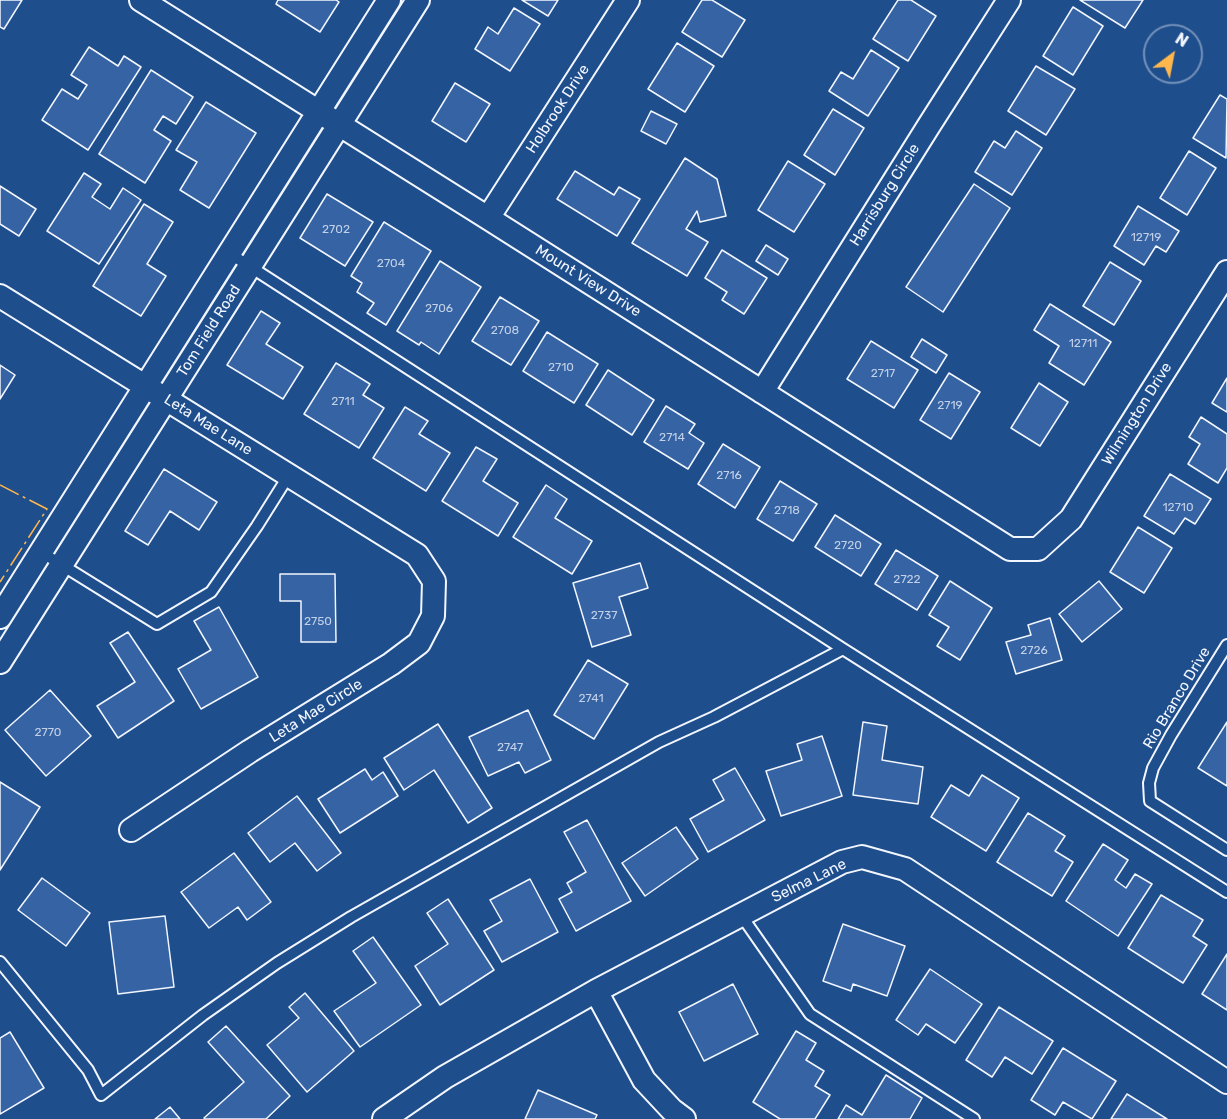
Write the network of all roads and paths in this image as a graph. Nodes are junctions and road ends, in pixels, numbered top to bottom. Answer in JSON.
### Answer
{"nodes":[{"id":1,"x":141,"y":0,"type":"edge"},
{"id":2,"x":389,"y":0,"type":"edge"},
{"id":3,"x":418,"y":0,"type":"edge"},
{"id":4,"x":628,"y":0,"type":"edge"},
{"id":5,"x":1009,"y":0,"type":"edge"},
{"id":6,"x":319,"y":112,"type":"junction"},
{"id":7,"x":340,"y":125,"type":"junction"},
{"id":8,"x":488,"y":218,"type":"junction"},
{"id":9,"x":229,"y":253,"type":"junction"},
{"id":10,"x":250,"y":266,"type":"junction"},
{"id":11,"x":1227,"y":272,"type":"edge"},
{"id":12,"x":0,"y":296,"type":"edge"},
{"id":13,"x":145,"y":386,"type":"junction"},
{"id":14,"x":762,"y":392,"type":"junction"},
{"id":15,"x":166,"y":399,"type":"junction"},
{"id":16,"x":289,"y":475,"type":"junction"},
{"id":17,"x":1038,"y":549,"type":"joint"},
{"id":18,"x":41,"y":552,"type":"junction"},
{"id":19,"x":417,"y":555,"type":"joint"},
{"id":20,"x":61,"y":565,"type":"junction"},
{"id":21,"x":0,"y":616,"type":"edge"},
{"id":22,"x":1227,"y":645,"type":"edge"},
{"id":23,"x":843,"y":649,"type":"junction"},
{"id":24,"x":0,"y":662,"type":"edge"},
{"id":25,"x":131,"y":830,"type":"dead end"},
{"id":26,"x":1227,"y":850,"type":"edge"},
{"id":27,"x":1227,"y":892,"type":"edge"},
{"id":28,"x":741,"y":915,"type":"junction"},
{"id":29,"x":0,"y":962,"type":"edge"},
{"id":30,"x":596,"y":991,"type":"junction"},
{"id":31,"x":1227,"y":1082,"type":"edge"},
{"id":32,"x":384,"y":1119,"type":"edge"},
{"id":33,"x":684,"y":1119,"type":"edge"},
{"id":34,"x":974,"y":1119,"type":"edge"}],
"edges":[{"from":1,"to":6,"type":"street","name":"Mount View Drive"},
{"from":2,"to":6,"type":"street","name":"Tom Field Road"},
{"from":3,"to":7,"type":"street","name":"Tom Field Road"},
{"from":4,"to":8,"type":"street","name":"Holbrook Drive"},
{"from":5,"to":14,"type":"street","name":"Harrisburg Circle"},
{"from":6,"to":7,"type":"street","name":"Mount View Drive"},
{"from":6,"to":9,"type":"street","name":"Tom Field Road"},
{"from":7,"to":8,"type":"street","name":"Mount View Drive"},
{"from":7,"to":10,"type":"street","name":"Tom Field Road"},
{"from":8,"to":14,"type":"street","name":"Mount View Drive"},
{"from":9,"to":10,"type":"lane"},
{"from":9,"to":13,"type":"street","name":"Tom Field Road"},
{"from":10,"to":15,"type":"street","name":"Tom Field Road"},
{"from":10,"to":23,"type":"lane"},
{"from":11,"to":17,"type":"street","name":"Wilmington Drive"},
{"from":12,"to":13,"type":"street","name":"Leta Mae Lane"},
{"from":13,"to":15,"type":"street","name":"Leta Mae Lane"},
{"from":13,"to":18,"type":"street","name":"Tom Field Road"},
{"from":14,"to":17,"type":"street","name":"Mount View Drive"},
{"from":15,"to":16,"type":"street","name":"Leta Mae Lane"},
{"from":15,"to":20,"type":"street","name":"Tom Field Road"},
{"from":16,"to":19,"type":"street","name":"Leta Mae Lane"},
{"from":16,"to":20,"type":"lane"},
{"from":18,"to":20,"type":"lane"},
{"from":18,"to":21,"type":"street","name":"Tom Field Road"},
{"from":19,"to":25,"type":"street","name":"Leta Mae Circle"},
{"from":20,"to":24,"type":"street","name":"Tom Field Road"},
{"from":22,"to":26,"type":"lane","name":"Rio Branco Drive"},
{"from":23,"to":27,"type":"lane"},
{"from":23,"to":29,"type":"lane"},
{"from":28,"to":30,"type":"street","name":"Selma Lane"},
{"from":28,"to":31,"type":"street","name":"Selma Lane"},
{"from":28,"to":34,"type":"lane"},
{"from":30,"to":32,"type":"street","name":"Selma Lane"},
{"from":30,"to":33,"type":"street"}]}
